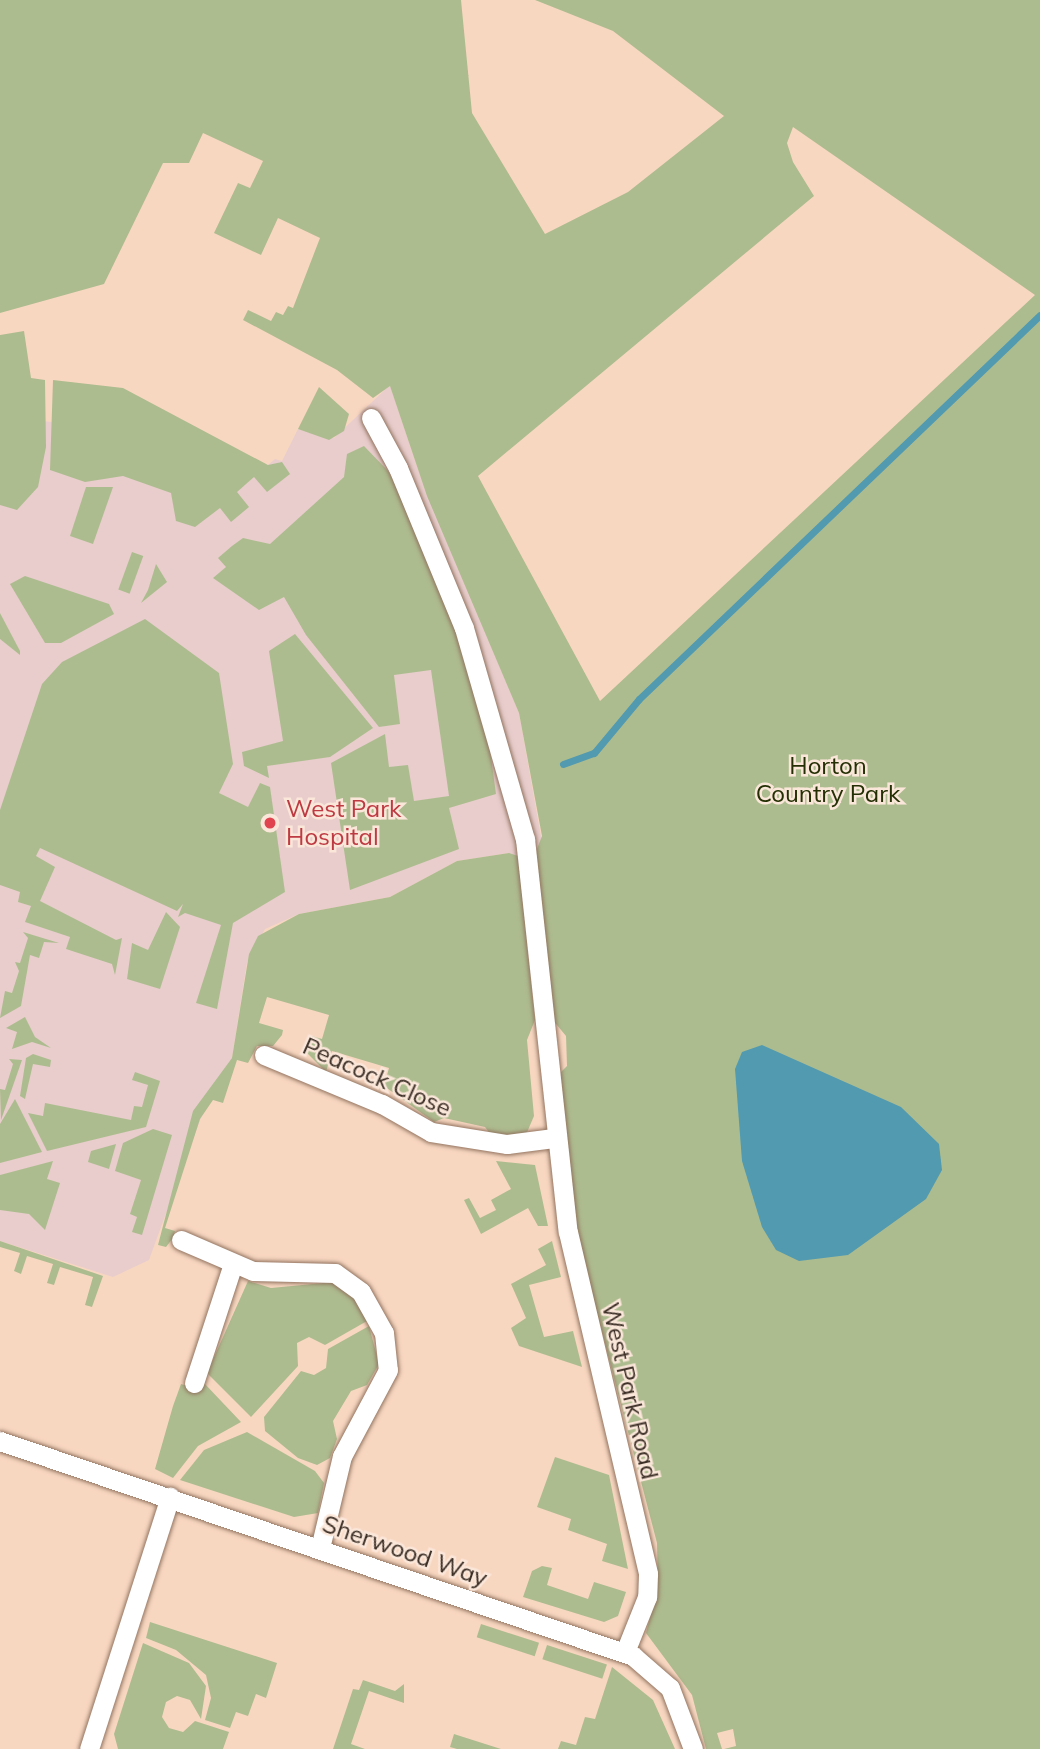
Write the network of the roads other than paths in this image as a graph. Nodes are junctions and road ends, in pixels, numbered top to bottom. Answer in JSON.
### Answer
{"nodes":[{"id":1,"x":370,"y":418,"type":"dead end"},
{"id":2,"x":264,"y":1055,"type":"dead end"},
{"id":3,"x":554,"y":1138,"type":"junction"},
{"id":4,"x":181,"y":1240,"type":"dead end"},
{"id":5,"x":233,"y":1264,"type":"junction"},
{"id":6,"x":194,"y":1383,"type":"dead end"},
{"id":7,"x":0,"y":1441,"type":"edge"},
{"id":8,"x":170,"y":1497,"type":"junction"},
{"id":9,"x":320,"y":1548,"type":"junction"},
{"id":10,"x":625,"y":1652,"type":"junction"},
{"id":11,"x":89,"y":1749,"type":"edge"},
{"id":12,"x":693,"y":1749,"type":"edge"}],
"edges":[{"from":1,"to":3,"type":"street","name":"West Park Road"},
{"from":2,"to":3,"type":"street","name":"Peacock Close"},
{"from":3,"to":10,"type":"street","name":"West Park Road"},
{"from":4,"to":5,"type":"street"},
{"from":5,"to":6,"type":"street"},
{"from":5,"to":9,"type":"street"},
{"from":7,"to":8,"type":"street","name":"Sherwood Way"},
{"from":8,"to":9,"type":"street","name":"Sherwood Way"},
{"from":8,"to":11,"type":"street"},
{"from":9,"to":10,"type":"street","name":"Sherwood Way"},
{"from":10,"to":12,"type":"street","name":"Sherwood Way"}]}
